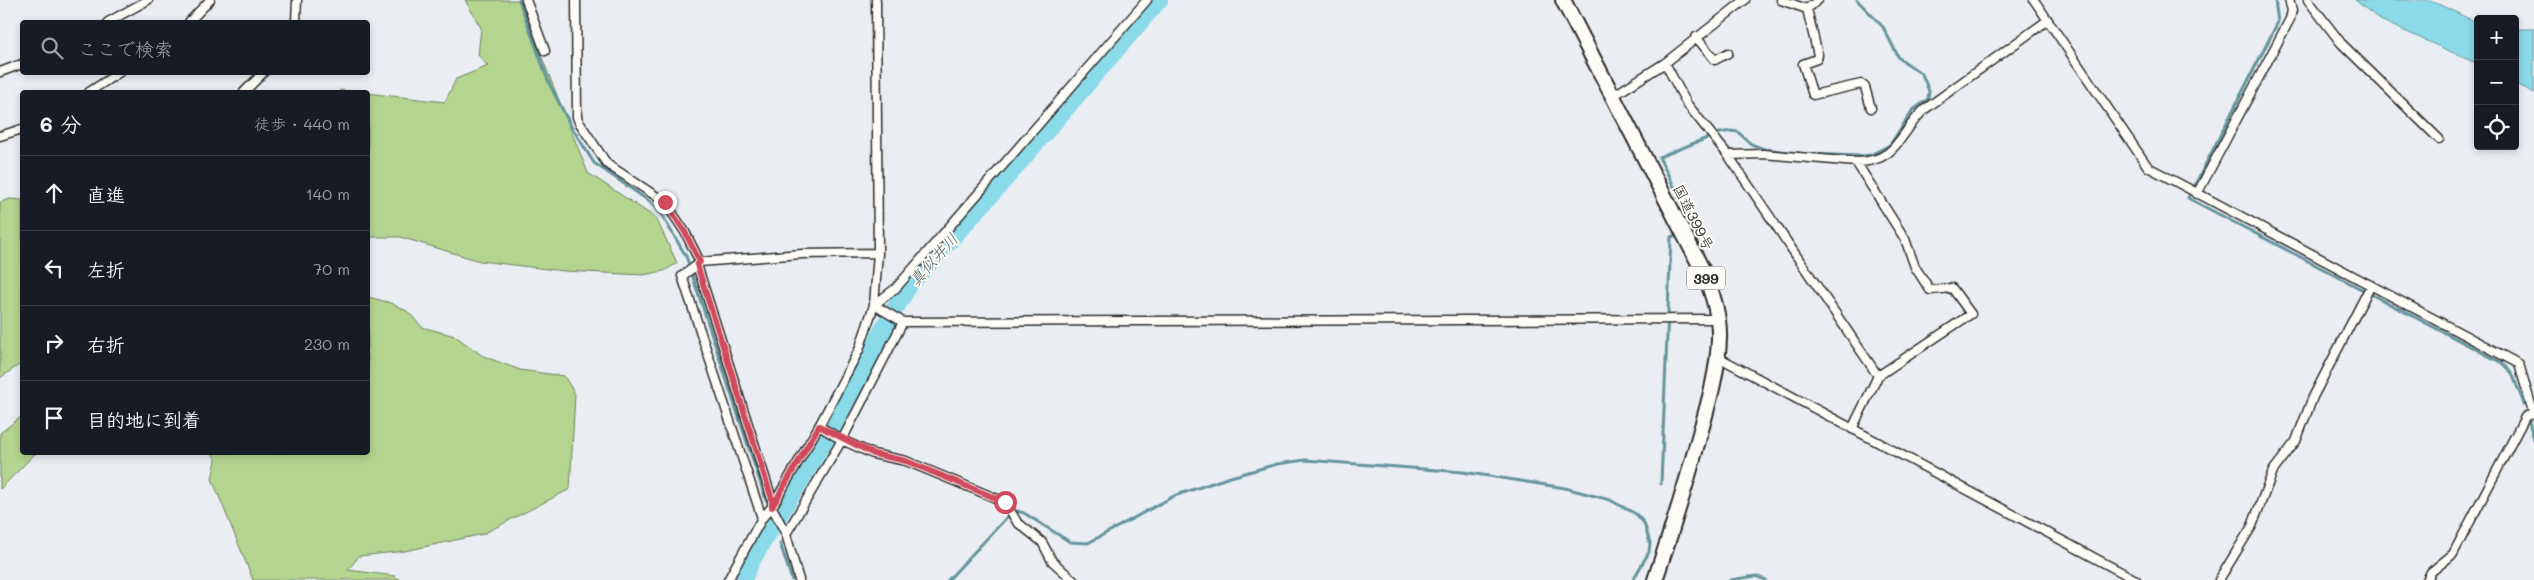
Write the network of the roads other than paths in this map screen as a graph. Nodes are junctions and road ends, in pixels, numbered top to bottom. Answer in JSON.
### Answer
{"nodes":[{"id":1,"x":148,"y":0,"type":"edge"},
{"id":2,"x":210,"y":0,"type":"edge"},
{"id":3,"x":297,"y":0,"type":"edge"},
{"id":4,"x":526,"y":0,"type":"edge"},
{"id":5,"x":576,"y":0,"type":"edge"},
{"id":6,"x":876,"y":0,"type":"edge"},
{"id":7,"x":1147,"y":0,"type":"edge"},
{"id":8,"x":1563,"y":0,"type":"edge"},
{"id":9,"x":1744,"y":0,"type":"edge"},
{"id":10,"x":1781,"y":0,"type":"edge"},
{"id":11,"x":1818,"y":0,"type":"edge"},
{"id":12,"x":2034,"y":0,"type":"edge"},
{"id":13,"x":2289,"y":0,"type":"edge"},
{"id":14,"x":2308,"y":0,"type":"edge"},
{"id":15,"x":1734,"y":3,"type":"edge"},
{"id":16,"x":1807,"y":9,"type":"junction"},
{"id":17,"x":112,"y":20,"type":"edge"},
{"id":18,"x":191,"y":20,"type":"edge"},
{"id":19,"x":296,"y":20,"type":"edge"},
{"id":20,"x":2048,"y":20,"type":"junction"},
{"id":21,"x":1696,"y":37,"type":"junction"},
{"id":22,"x":545,"y":51,"type":"dead end"},
{"id":23,"x":1728,"y":53,"type":"dead end"},
{"id":24,"x":1666,"y":63,"type":"junction"},
{"id":25,"x":20,"y":65,"type":"edge"},
{"id":26,"x":0,"y":72,"type":"edge"},
{"id":27,"x":115,"y":75,"type":"edge"},
{"id":28,"x":261,"y":75,"type":"edge"},
{"id":29,"x":92,"y":90,"type":"edge"},
{"id":30,"x":246,"y":90,"type":"edge"},
{"id":31,"x":1613,"y":96,"type":"junction"},
{"id":32,"x":1871,"y":108,"type":"dead end"},
{"id":33,"x":20,"y":130,"type":"edge"},
{"id":34,"x":0,"y":136,"type":"edge"},
{"id":35,"x":2439,"y":139,"type":"dead end"},
{"id":36,"x":1728,"y":155,"type":"junction"},
{"id":37,"x":1856,"y":162,"type":"junction"},
{"id":38,"x":2197,"y":194,"type":"junction"},
{"id":39,"x":878,"y":253,"type":"junction"},
{"id":40,"x":697,"y":264,"type":"junction"},
{"id":41,"x":2368,"y":290,"type":"junction"},
{"id":42,"x":877,"y":307,"type":"junction"},
{"id":43,"x":1718,"y":319,"type":"junction"},
{"id":44,"x":901,"y":321,"type":"junction"},
{"id":45,"x":1718,"y":357,"type":"junction"},
{"id":46,"x":1878,"y":376,"type":"junction"},
{"id":47,"x":2534,"y":414,"type":"edge"},
{"id":48,"x":820,"y":427,"type":"junction"},
{"id":49,"x":1852,"y":429,"type":"junction"},
{"id":50,"x":840,"y":439,"type":"junction"},
{"id":51,"x":773,"y":509,"type":"junction"},
{"id":52,"x":762,"y":518,"type":"junction"},
{"id":53,"x":785,"y":532,"type":"junction"},
{"id":54,"x":728,"y":580,"type":"edge"},
{"id":55,"x":799,"y":580,"type":"edge"},
{"id":56,"x":1073,"y":580,"type":"edge"},
{"id":57,"x":1655,"y":580,"type":"edge"},
{"id":58,"x":2136,"y":580,"type":"edge"},
{"id":59,"x":2219,"y":580,"type":"edge"},
{"id":60,"x":2427,"y":580,"type":"edge"}],
"edges":[{"from":1,"to":17,"type":"street"},
{"from":2,"to":18,"type":"street"},
{"from":3,"to":19,"type":"street"},
{"from":4,"to":22,"type":"street"},
{"from":5,"to":40,"type":"street"},
{"from":6,"to":39,"type":"street"},
{"from":7,"to":42,"type":"street"},
{"from":8,"to":31,"type":"highway","name":"国道399号","number":"399"},
{"from":9,"to":15,"type":"street"},
{"from":10,"to":16,"type":"street"},
{"from":11,"to":16,"type":"street"},
{"from":12,"to":20,"type":"street"},
{"from":13,"to":38,"type":"street"},
{"from":14,"to":35,"type":"street"},
{"from":15,"to":21,"type":"street"},
{"from":16,"to":32,"type":"street"},
{"from":20,"to":37,"type":"street"},
{"from":20,"to":38,"type":"street"},
{"from":21,"to":23,"type":"street"},
{"from":21,"to":24,"type":"street"},
{"from":24,"to":31,"type":"street"},
{"from":24,"to":36,"type":"street"},
{"from":25,"to":26,"type":"street"},
{"from":27,"to":29,"type":"street"},
{"from":28,"to":30,"type":"street"},
{"from":31,"to":43,"type":"highway","name":"国道399号","number":"399"},
{"from":33,"to":34,"type":"street"},
{"from":36,"to":37,"type":"street"},
{"from":36,"to":46,"type":"street"},
{"from":37,"to":46,"type":"street"},
{"from":38,"to":41,"type":"street"},
{"from":39,"to":40,"type":"street"},
{"from":39,"to":42,"type":"street"},
{"from":40,"to":51,"type":"street"},
{"from":40,"to":52,"type":"street"},
{"from":41,"to":47,"type":"street"},
{"from":41,"to":59,"type":"street"},
{"from":42,"to":44,"type":"street"},
{"from":42,"to":48,"type":"street"},
{"from":43,"to":44,"type":"street"},
{"from":43,"to":45,"type":"highway","name":"国道399号","number":"399"},
{"from":44,"to":50,"type":"street"},
{"from":45,"to":49,"type":"street"},
{"from":45,"to":57,"type":"highway","name":"国道399号","number":"399"},
{"from":46,"to":49,"type":"street"},
{"from":47,"to":60,"type":"street"},
{"from":48,"to":50,"type":"street"},
{"from":48,"to":51,"type":"street"},
{"from":49,"to":58,"type":"street"},
{"from":50,"to":53,"type":"street"},
{"from":50,"to":56,"type":"street"},
{"from":51,"to":52,"type":"street"},
{"from":51,"to":53,"type":"street"},
{"from":52,"to":54,"type":"street"},
{"from":53,"to":55,"type":"street"}]}
